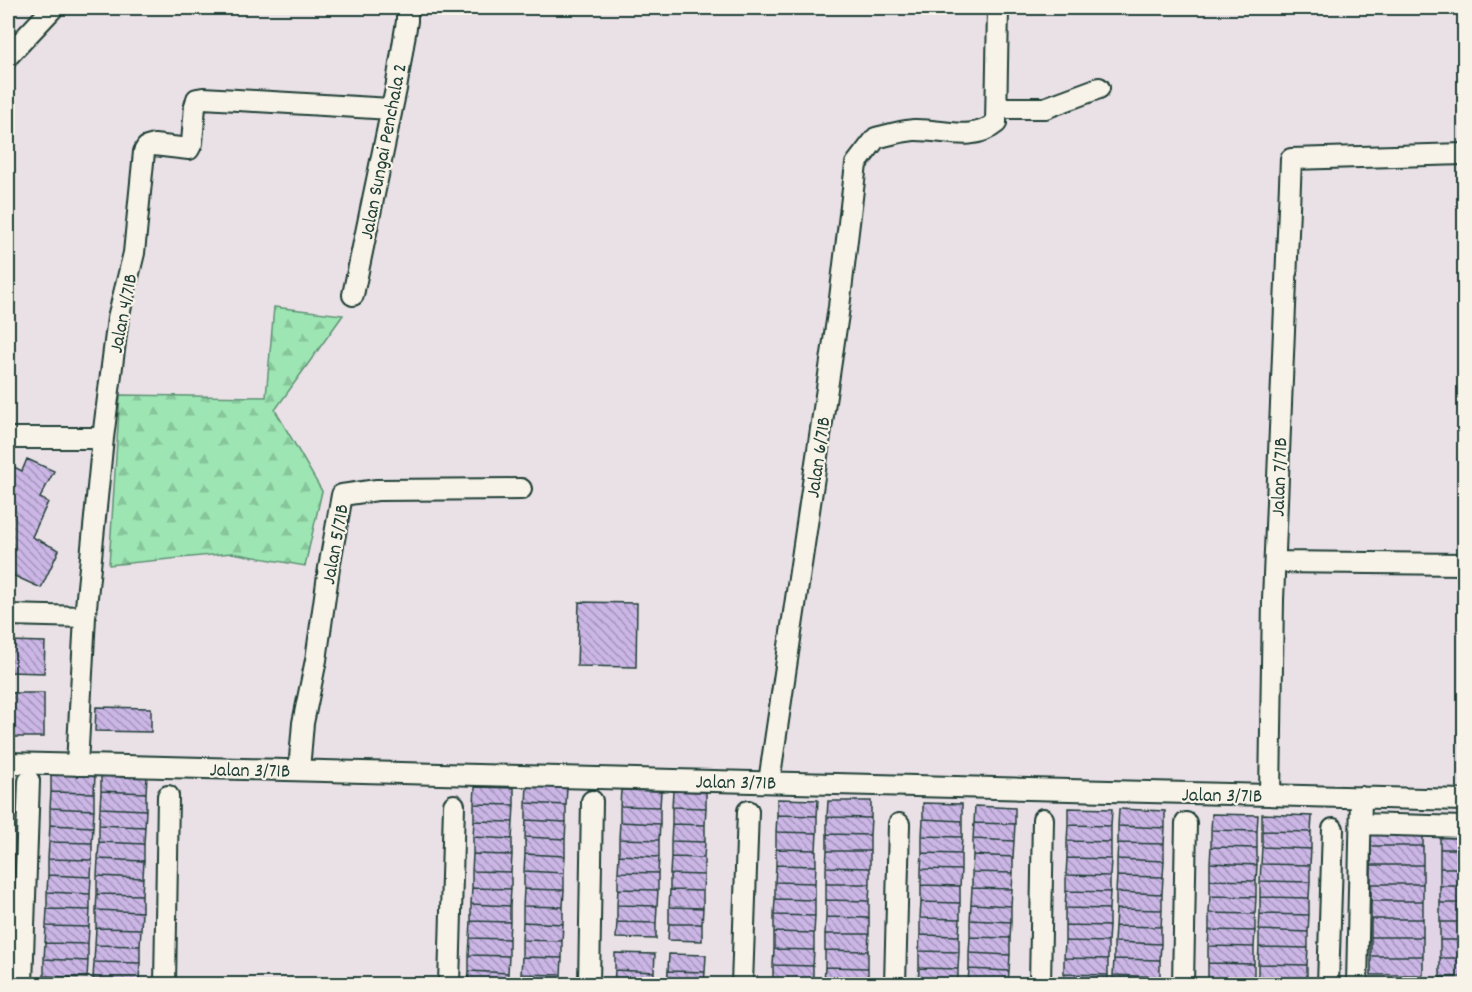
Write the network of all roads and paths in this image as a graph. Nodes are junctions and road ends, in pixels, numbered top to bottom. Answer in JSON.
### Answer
{"nodes":[{"id":1,"x":53,"y":8,"type":"edge"},
{"id":2,"x":407,"y":8,"type":"edge"},
{"id":3,"x":998,"y":8,"type":"edge"},
{"id":4,"x":8,"y":56,"type":"edge"},
{"id":5,"x":1098,"y":88,"type":"dead end"},
{"id":6,"x":997,"y":108,"type":"junction"},
{"id":7,"x":391,"y":109,"type":"junction"},
{"id":8,"x":1464,"y":154,"type":"edge"},
{"id":9,"x":353,"y":295,"type":"dead end"},
{"id":10,"x":8,"y":438,"type":"edge"},
{"id":11,"x":103,"y":438,"type":"junction"},
{"id":12,"x":521,"y":489,"type":"dead end"},
{"id":13,"x":1275,"y":562,"type":"junction"},
{"id":14,"x":1464,"y":564,"type":"edge"},
{"id":15,"x":8,"y":615,"type":"edge"},
{"id":16,"x":85,"y":617,"type":"junction"},
{"id":17,"x":8,"y":763,"type":"edge"},
{"id":18,"x":77,"y":765,"type":"junction"},
{"id":19,"x":299,"y":770,"type":"junction"},
{"id":20,"x":29,"y":781,"type":"dead end"},
{"id":21,"x":769,"y":782,"type":"junction"},
{"id":22,"x":1270,"y":795,"type":"junction"},
{"id":23,"x":168,"y":796,"type":"dead end"},
{"id":24,"x":1361,"y":797,"type":"junction"},
{"id":25,"x":1464,"y":800,"type":"edge"},
{"id":26,"x":592,"y":801,"type":"dead end"},
{"id":27,"x":453,"y":805,"type":"dead end"},
{"id":28,"x":748,"y":811,"type":"dead end"},
{"id":29,"x":1043,"y":819,"type":"dead end"},
{"id":30,"x":1186,"y":823,"type":"dead end"},
{"id":31,"x":899,"y":824,"type":"dead end"},
{"id":32,"x":1361,"y":824,"type":"junction"},
{"id":33,"x":1464,"y":827,"type":"edge"},
{"id":34,"x":1333,"y":829,"type":"dead end"},
{"id":35,"x":21,"y":984,"type":"edge"},
{"id":36,"x":165,"y":984,"type":"edge"},
{"id":37,"x":449,"y":984,"type":"edge"},
{"id":38,"x":589,"y":984,"type":"edge"},
{"id":39,"x":742,"y":984,"type":"edge"},
{"id":40,"x":896,"y":984,"type":"edge"},
{"id":41,"x":1040,"y":984,"type":"edge"},
{"id":42,"x":1183,"y":984,"type":"edge"},
{"id":43,"x":1328,"y":984,"type":"edge"},
{"id":44,"x":1356,"y":984,"type":"edge"}],
"edges":[{"from":1,"to":4,"type":"street"},
{"from":2,"to":7,"type":"street","name":"Jalan Sungai Penchala 2"},
{"from":3,"to":6,"type":"street"},
{"from":5,"to":6,"type":"street"},
{"from":6,"to":21,"type":"street","name":"Jalan 6/71B"},
{"from":7,"to":9,"type":"street","name":"Jalan Sungai Penchala 2"},
{"from":7,"to":11,"type":"street","name":"Jalan 4/71B"},
{"from":8,"to":13,"type":"street","name":"Jalan 7/71B"},
{"from":10,"to":11,"type":"street"},
{"from":11,"to":16,"type":"street","name":"Jalan 4/71B"},
{"from":12,"to":19,"type":"street","name":"Jalan 5/71B"},
{"from":13,"to":14,"type":"street"},
{"from":13,"to":22,"type":"street","name":"Jalan 7/71B"},
{"from":15,"to":16,"type":"street"},
{"from":16,"to":18,"type":"street","name":"Jalan 4/71B"},
{"from":17,"to":18,"type":"street","name":"Jalan 3/71B"},
{"from":18,"to":19,"type":"street","name":"Jalan 3/71B"},
{"from":19,"to":21,"type":"street","name":"Jalan 3/71B"},
{"from":20,"to":35,"type":"street"},
{"from":21,"to":22,"type":"street","name":"Jalan 3/71B"},
{"from":22,"to":24,"type":"street","name":"Jalan 3/71B"},
{"from":23,"to":36,"type":"street"},
{"from":24,"to":25,"type":"street","name":"Jalan 3/71B"},
{"from":24,"to":32,"type":"street"},
{"from":26,"to":38,"type":"street"},
{"from":27,"to":37,"type":"street"},
{"from":28,"to":39,"type":"street"},
{"from":29,"to":41,"type":"street"},
{"from":30,"to":42,"type":"street"},
{"from":31,"to":40,"type":"street"},
{"from":32,"to":33,"type":"street"},
{"from":32,"to":44,"type":"street"},
{"from":34,"to":43,"type":"street"}]}
